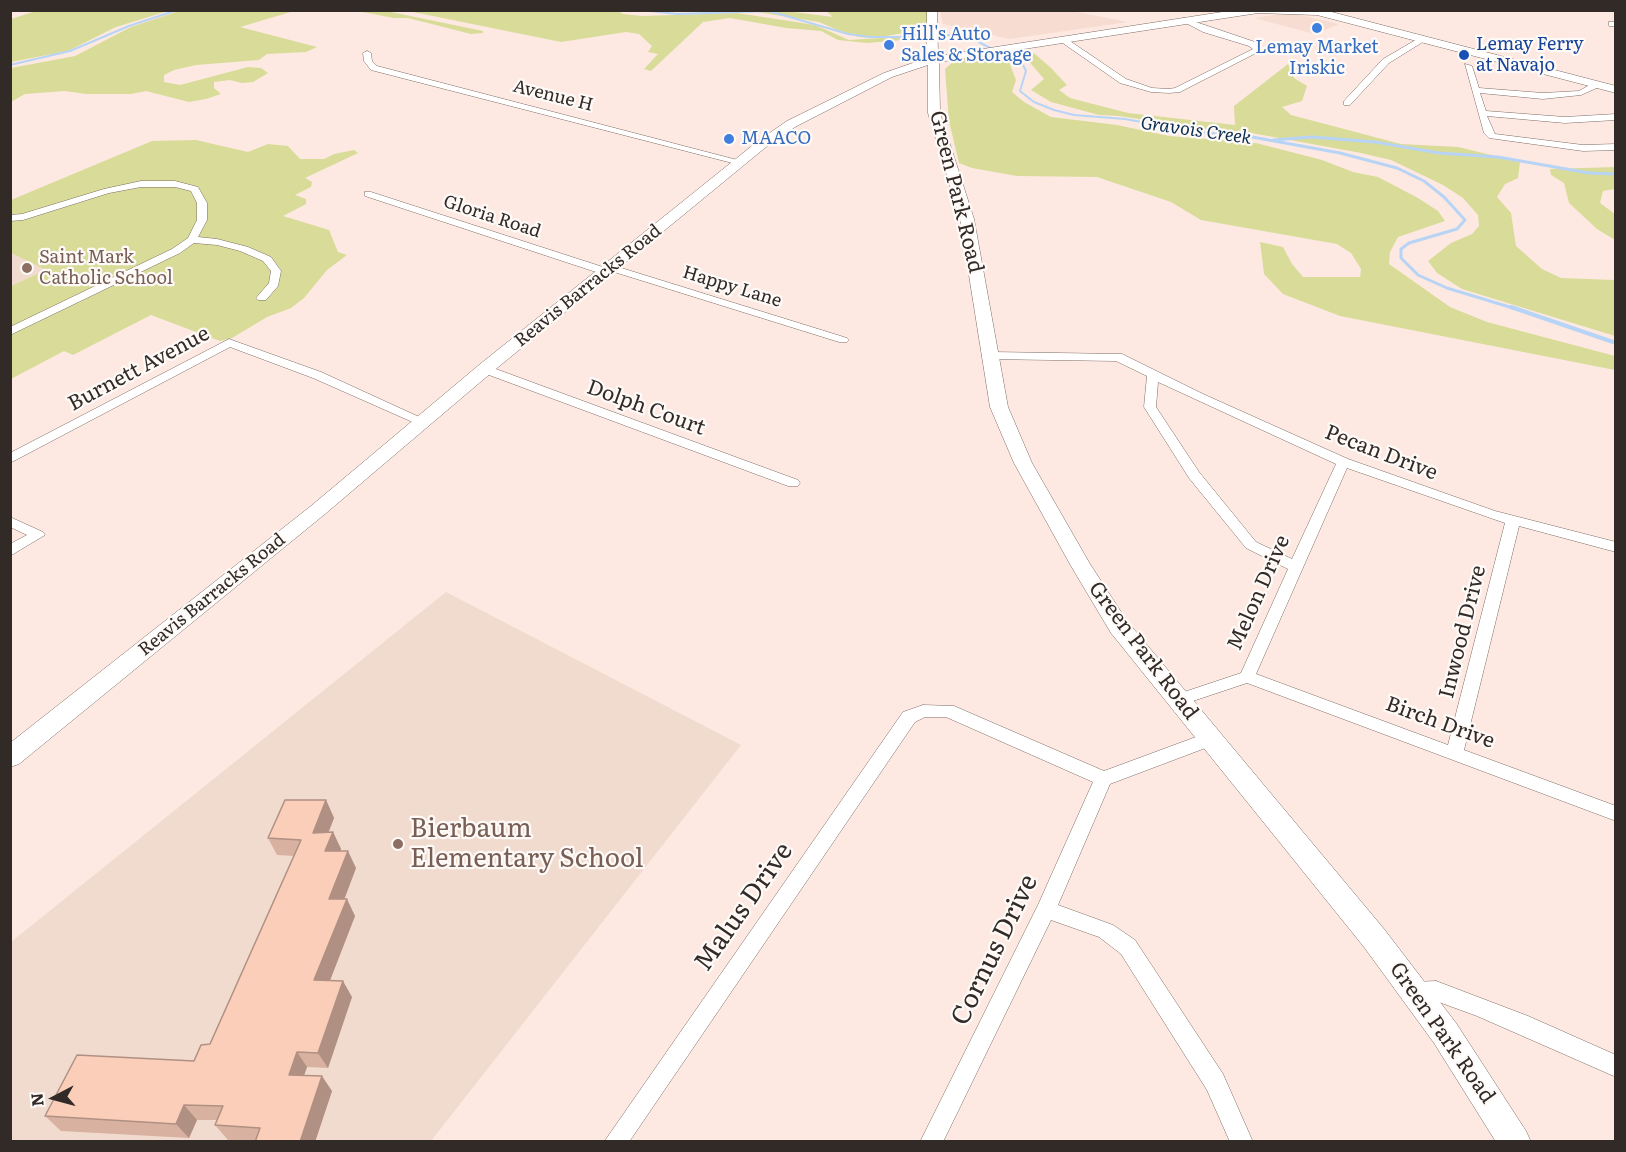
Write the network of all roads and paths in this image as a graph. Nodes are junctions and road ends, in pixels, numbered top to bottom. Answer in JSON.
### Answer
{"nodes":[{"id":1,"x":932,"y":10,"type":"edge"},
{"id":2,"x":1258,"y":10,"type":"edge"},
{"id":3,"x":1319,"y":12,"type":"edge"},
{"id":4,"x":1187,"y":20,"type":"junction"},
{"id":5,"x":932,"y":39,"type":"junction"},
{"id":6,"x":1061,"y":39,"type":"junction"},
{"id":7,"x":1422,"y":39,"type":"junction"},
{"id":8,"x":367,"y":53,"type":"dead end"},
{"id":9,"x":964,"y":54,"type":"junction"},
{"id":10,"x":932,"y":66,"type":"junction"},
{"id":11,"x":1468,"y":66,"type":"dead end"},
{"id":12,"x":1596,"y":85,"type":"junction"},
{"id":13,"x":1476,"y":90,"type":"junction"},
{"id":14,"x":1616,"y":90,"type":"edge"},
{"id":15,"x":1347,"y":103,"type":"dead end"},
{"id":16,"x":1482,"y":113,"type":"junction"},
{"id":17,"x":1616,"y":117,"type":"edge"},
{"id":18,"x":1616,"y":147,"type":"edge"},
{"id":19,"x":740,"y":162,"type":"junction"},
{"id":20,"x":368,"y":194,"type":"dead end"},
{"id":21,"x":10,"y":218,"type":"edge"},
{"id":22,"x":192,"y":240,"type":"junction"},
{"id":23,"x":608,"y":270,"type":"junction"},
{"id":24,"x":262,"y":298,"type":"dead end"},
{"id":25,"x":10,"y":332,"type":"edge"},
{"id":26,"x":843,"y":340,"type":"dead end"},
{"id":27,"x":991,"y":356,"type":"junction"},
{"id":28,"x":485,"y":369,"type":"junction"},
{"id":29,"x":1148,"y":370,"type":"junction"},
{"id":30,"x":422,"y":421,"type":"junction"},
{"id":31,"x":10,"y":459,"type":"edge"},
{"id":32,"x":1343,"y":462,"type":"junction"},
{"id":33,"x":793,"y":483,"type":"dead end"},
{"id":34,"x":10,"y":521,"type":"edge"},
{"id":35,"x":1513,"y":521,"type":"junction"},
{"id":36,"x":1616,"y":547,"type":"edge"},
{"id":37,"x":10,"y":551,"type":"edge"},
{"id":38,"x":1295,"y":567,"type":"junction"},
{"id":39,"x":1247,"y":677,"type":"junction"},
{"id":40,"x":1178,"y":700,"type":"junction"},
{"id":41,"x":1210,"y":739,"type":"junction"},
{"id":42,"x":1455,"y":753,"type":"junction"},
{"id":43,"x":10,"y":757,"type":"edge"},
{"id":44,"x":1103,"y":779,"type":"junction"},
{"id":45,"x":1616,"y":814,"type":"edge"},
{"id":46,"x":1046,"y":909,"type":"junction"},
{"id":47,"x":1415,"y":992,"type":"junction"},
{"id":48,"x":1616,"y":1066,"type":"edge"},
{"id":49,"x":615,"y":1142,"type":"edge"},
{"id":50,"x":931,"y":1142,"type":"edge"},
{"id":51,"x":1242,"y":1142,"type":"edge"},
{"id":52,"x":1515,"y":1142,"type":"edge"}],
"edges":[{"from":1,"to":5,"type":"main road","name":"Green Park Road"},
{"from":2,"to":3,"type":"main road"},
{"from":2,"to":4,"type":"main road"},
{"from":3,"to":7,"type":"main road"},
{"from":4,"to":6,"type":"main road"},
{"from":4,"to":6,"type":"street"},
{"from":5,"to":9,"type":"main road"},
{"from":5,"to":10,"type":"main road","name":"Green Park Road"},
{"from":6,"to":9,"type":"main road"},
{"from":7,"to":12,"type":"main road"},
{"from":7,"to":15,"type":"street"},
{"from":8,"to":19,"type":"street","name":"Avenue H"},
{"from":9,"to":10,"type":"main road"},
{"from":10,"to":19,"type":"main road","name":"Reavis Barracks Road"},
{"from":10,"to":27,"type":"main road","name":"Green Park Road"},
{"from":11,"to":13,"type":"street"},
{"from":12,"to":13,"type":"street"},
{"from":12,"to":14,"type":"main road"},
{"from":13,"to":16,"type":"street"},
{"from":16,"to":17,"type":"street"},
{"from":16,"to":18,"type":"street"},
{"from":19,"to":23,"type":"main road","name":"Reavis Barracks Road"},
{"from":20,"to":23,"type":"street","name":"Gloria Road"},
{"from":21,"to":22,"type":"street"},
{"from":22,"to":24,"type":"street"},
{"from":22,"to":25,"type":"street"},
{"from":23,"to":26,"type":"street","name":"Happy Lane"},
{"from":23,"to":28,"type":"main road","name":"Reavis Barracks Road"},
{"from":27,"to":29,"type":"street","name":"Pecan Drive"},
{"from":27,"to":40,"type":"main road","name":"Green Park Road"},
{"from":28,"to":30,"type":"main road","name":"Reavis Barracks Road"},
{"from":28,"to":33,"type":"street","name":"Dolph Court"},
{"from":29,"to":32,"type":"street","name":"Pecan Drive"},
{"from":29,"to":38,"type":"street"},
{"from":30,"to":31,"type":"street","name":"Burnett Avenue"},
{"from":30,"to":43,"type":"main road","name":"Reavis Barracks Road"},
{"from":32,"to":35,"type":"street","name":"Pecan Drive"},
{"from":32,"to":38,"type":"street","name":"Melon Drive"},
{"from":34,"to":37,"type":"street"},
{"from":35,"to":36,"type":"street","name":"Pecan Drive"},
{"from":35,"to":42,"type":"street","name":"Inwood Drive"},
{"from":38,"to":39,"type":"street","name":"Melon Drive"},
{"from":39,"to":40,"type":"street","name":"Melon Drive"},
{"from":39,"to":42,"type":"street","name":"Birch Drive"},
{"from":40,"to":41,"type":"main road","name":"Green Park Road"},
{"from":41,"to":44,"type":"street"},
{"from":41,"to":47,"type":"main road","name":"Green Park Road"},
{"from":42,"to":45,"type":"street","name":"Birch Drive"},
{"from":44,"to":46,"type":"street","name":"Cornus Drive"},
{"from":44,"to":49,"type":"street","name":"Malus Drive"},
{"from":46,"to":50,"type":"street","name":"Cornus Drive"},
{"from":46,"to":51,"type":"street"},
{"from":47,"to":48,"type":"street"},
{"from":47,"to":52,"type":"main road","name":"Green Park Road"}]}
